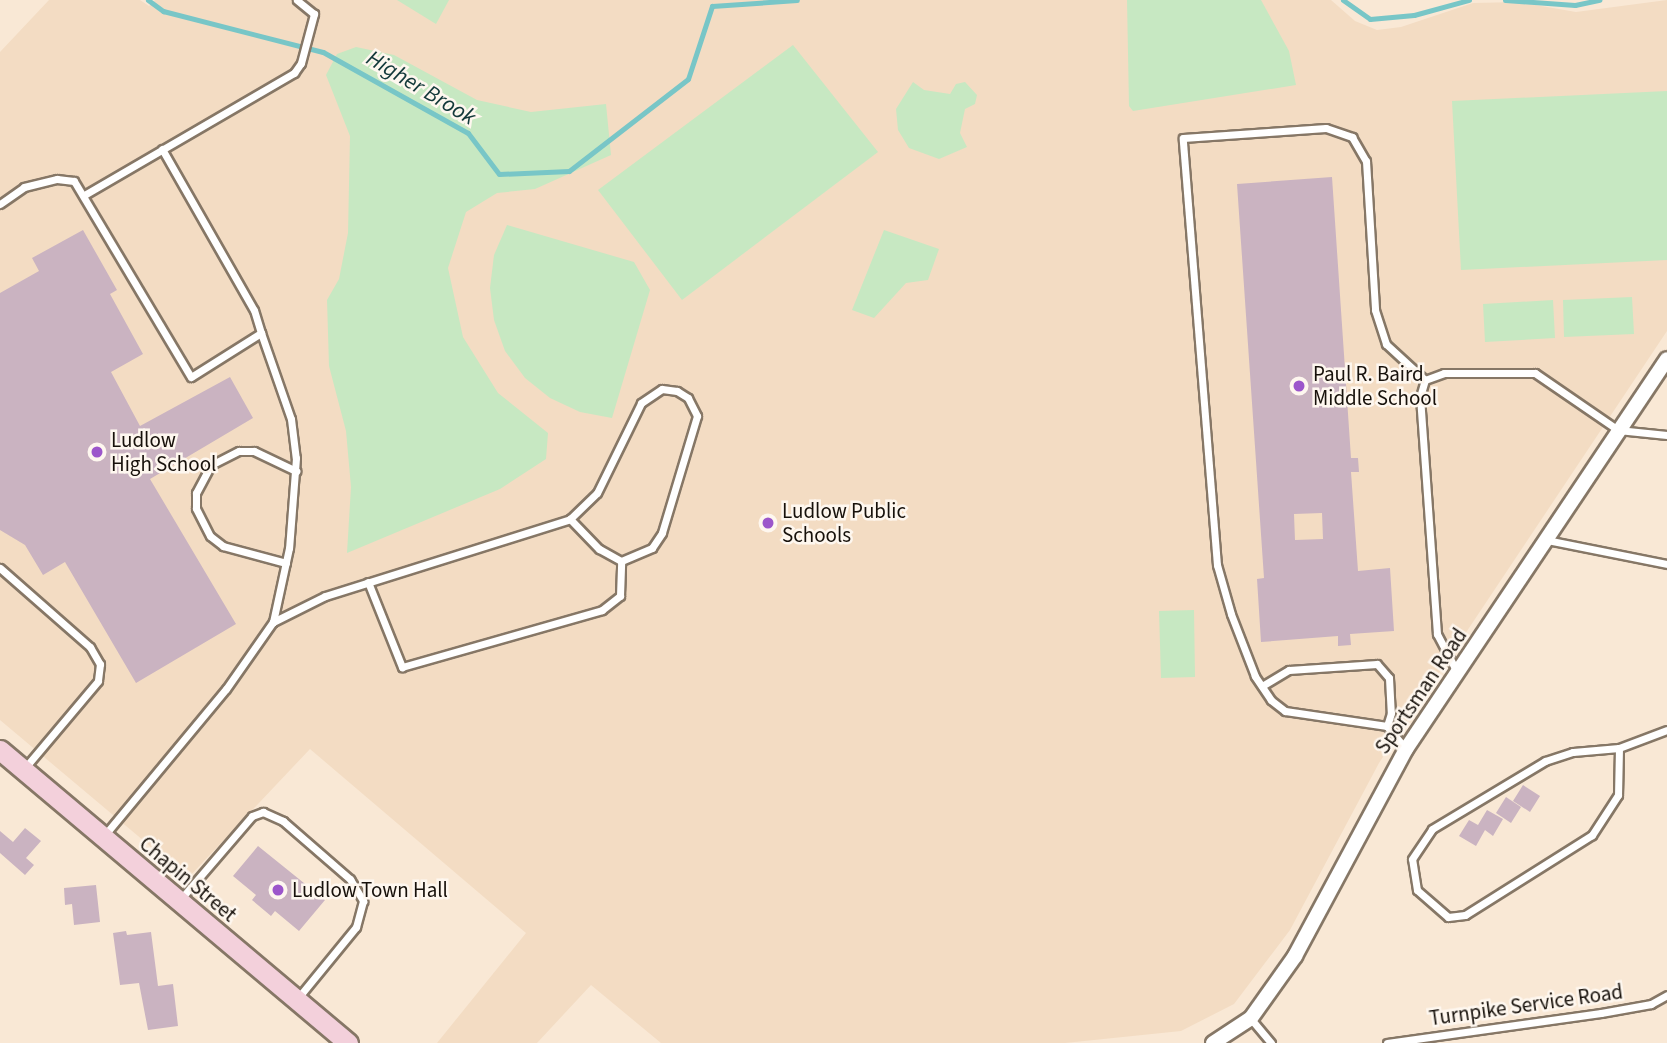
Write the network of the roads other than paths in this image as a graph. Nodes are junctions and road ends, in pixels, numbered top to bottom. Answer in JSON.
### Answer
{"nodes":[{"id":1,"x":297,"y":0,"type":"edge"},
{"id":2,"x":162,"y":149,"type":"junction"},
{"id":3,"x":86,"y":194,"type":"junction"},
{"id":4,"x":0,"y":204,"type":"edge"},
{"id":5,"x":261,"y":333,"type":"junction"},
{"id":6,"x":1667,"y":359,"type":"edge"},
{"id":7,"x":1425,"y":380,"type":"junction"},
{"id":8,"x":1618,"y":430,"type":"junction"},
{"id":9,"x":1667,"y":435,"type":"edge"},
{"id":10,"x":296,"y":471,"type":"junction"},
{"id":11,"x":570,"y":519,"type":"junction"},
{"id":12,"x":1547,"y":541,"type":"junction"},
{"id":13,"x":621,"y":561,"type":"junction"},
{"id":14,"x":286,"y":564,"type":"junction"},
{"id":15,"x":1667,"y":564,"type":"edge"},
{"id":16,"x":0,"y":568,"type":"edge"},
{"id":17,"x":368,"y":582,"type":"junction"},
{"id":18,"x":273,"y":622,"type":"junction"},
{"id":19,"x":1458,"y":673,"type":"junction"},
{"id":20,"x":1262,"y":686,"type":"junction"},
{"id":21,"x":1387,"y":726,"type":"junction"},
{"id":22,"x":1667,"y":730,"type":"edge"},
{"id":23,"x":1619,"y":748,"type":"junction"},
{"id":24,"x":1406,"y":749,"type":"junction"},
{"id":25,"x":0,"y":750,"type":"edge"},
{"id":26,"x":23,"y":770,"type":"junction"},
{"id":27,"x":103,"y":838,"type":"junction"},
{"id":28,"x":179,"y":901,"type":"junction"},
{"id":29,"x":1667,"y":995,"type":"edge"},
{"id":30,"x":296,"y":1000,"type":"junction"},
{"id":31,"x":1251,"y":1018,"type":"junction"},
{"id":32,"x":348,"y":1043,"type":"edge"},
{"id":33,"x":1213,"y":1043,"type":"edge"},
{"id":34,"x":1271,"y":1043,"type":"edge"},
{"id":35,"x":1387,"y":1043,"type":"edge"}],
"edges":[{"from":1,"to":2,"type":"lane"},
{"from":2,"to":3,"type":"lane"},
{"from":2,"to":5,"type":"lane"},
{"from":3,"to":4,"type":"lane"},
{"from":3,"to":5,"type":"lane"},
{"from":5,"to":10,"type":"lane"},
{"from":6,"to":8,"type":"street","name":"Sportsman Road"},
{"from":7,"to":8,"type":"lane"},
{"from":7,"to":19,"type":"lane"},
{"from":7,"to":20,"type":"lane"},
{"from":8,"to":9,"type":"lane"},
{"from":8,"to":12,"type":"street","name":"Sportsman Road"},
{"from":10,"to":14,"type":"lane"},
{"from":10,"to":14,"type":"lane"},
{"from":11,"to":13,"type":"lane"},
{"from":11,"to":13,"type":"lane"},
{"from":11,"to":17,"type":"lane"},
{"from":12,"to":15,"type":"lane"},
{"from":12,"to":19,"type":"street","name":"Sportsman Road"},
{"from":13,"to":17,"type":"lane"},
{"from":14,"to":18,"type":"lane"},
{"from":16,"to":26,"type":"lane"},
{"from":17,"to":18,"type":"lane"},
{"from":18,"to":27,"type":"lane"},
{"from":19,"to":24,"type":"street","name":"Sportsman Road"},
{"from":20,"to":21,"type":"lane"},
{"from":20,"to":21,"type":"lane"},
{"from":21,"to":24,"type":"lane"},
{"from":22,"to":23,"type":"lane"},
{"from":23,"to":23,"type":"lane"},
{"from":24,"to":31,"type":"street","name":"Sportsman Road"},
{"from":25,"to":26,"type":"main road","name":"Chapin Street"},
{"from":26,"to":27,"type":"main road","name":"Chapin Street"},
{"from":27,"to":28,"type":"main road","name":"Chapin Street"},
{"from":28,"to":30,"type":"main road","name":"Chapin Street"},
{"from":28,"to":30,"type":"lane"},
{"from":29,"to":35,"type":"lane","name":"Turnpike Service Road"},
{"from":30,"to":32,"type":"main road","name":"Chapin Street"},
{"from":31,"to":33,"type":"street","name":"Sportsman Road"},
{"from":31,"to":34,"type":"lane"}]}
